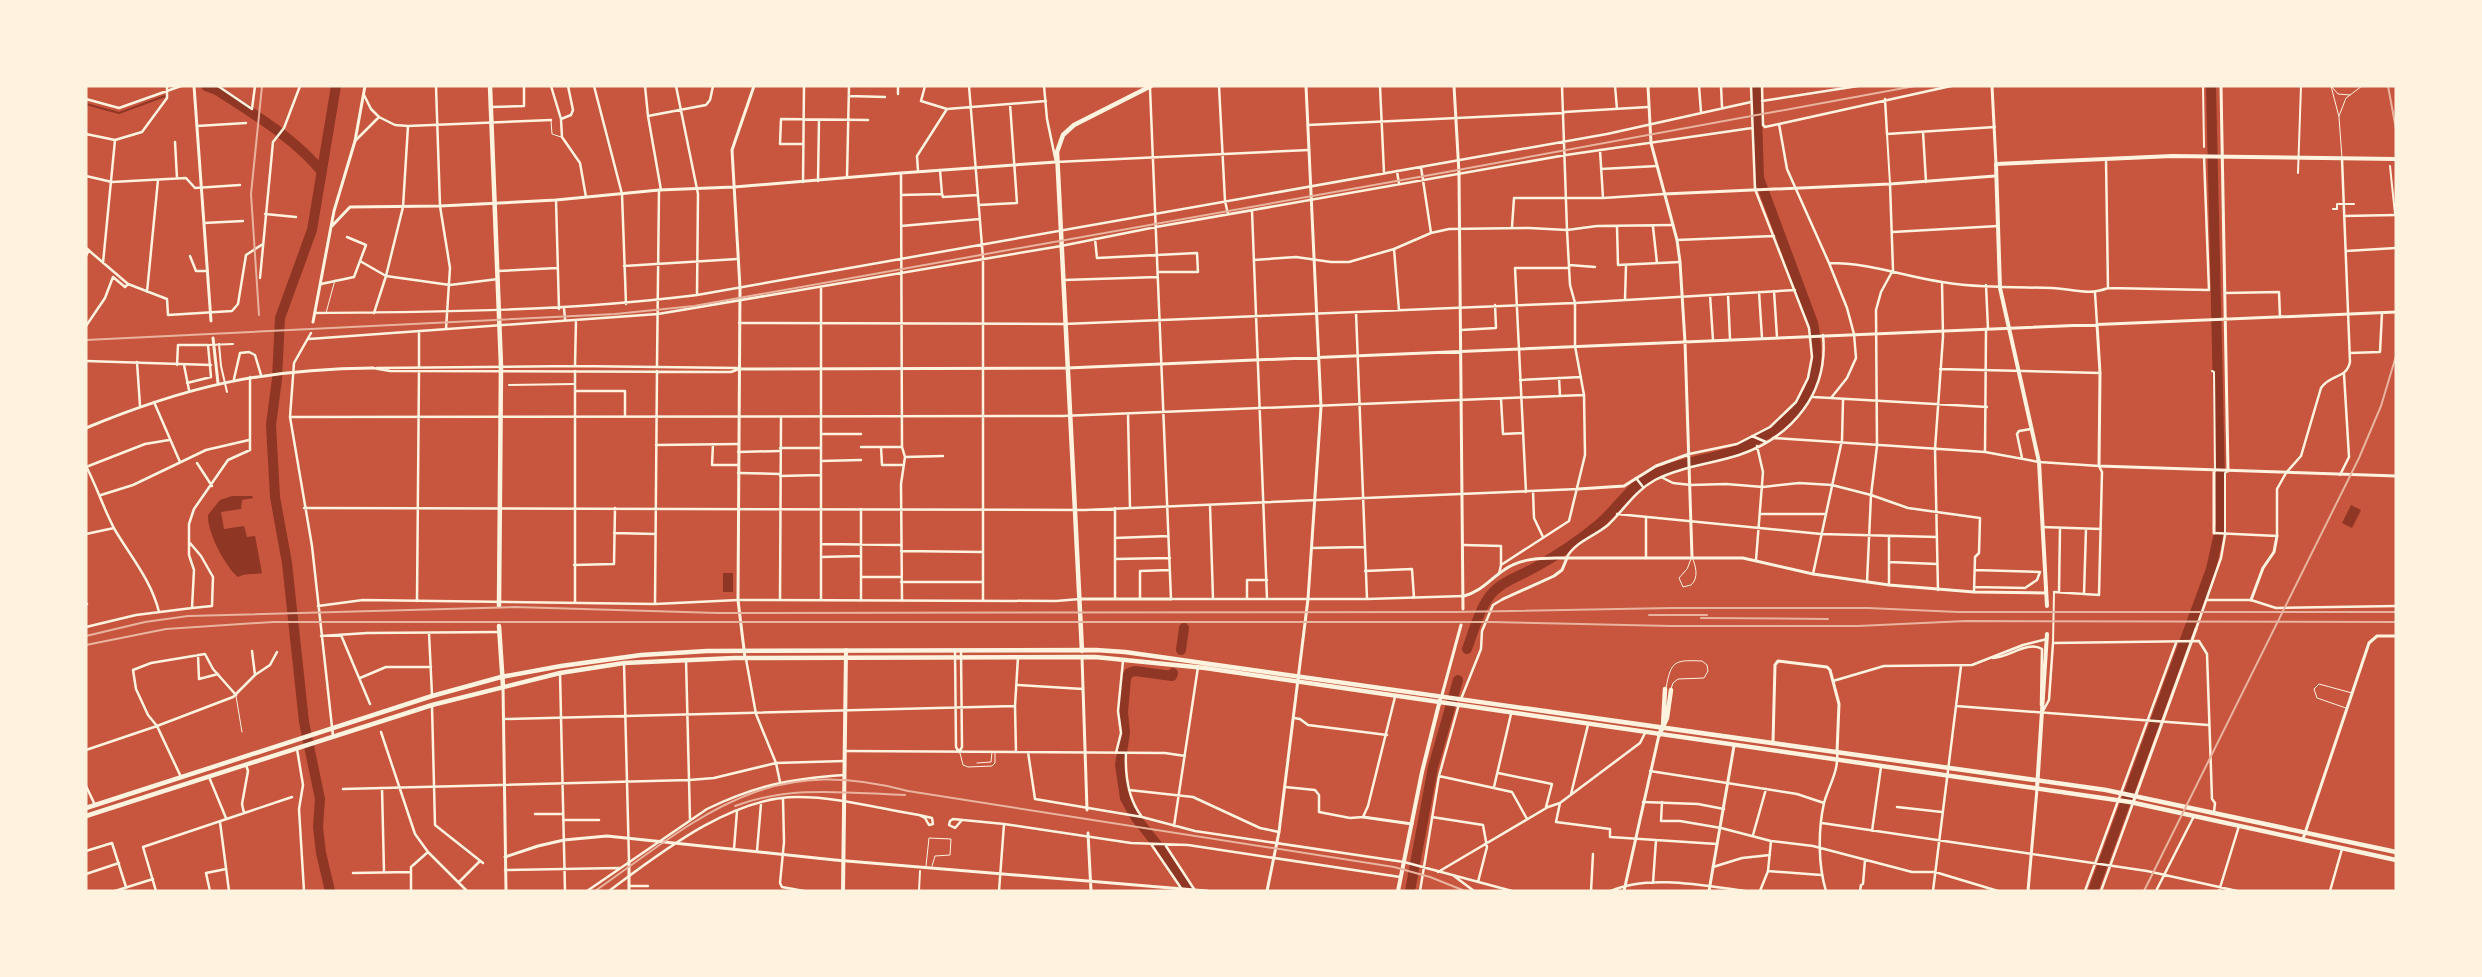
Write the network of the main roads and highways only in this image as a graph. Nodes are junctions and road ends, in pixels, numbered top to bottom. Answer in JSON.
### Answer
{"nodes":[{"id":1,"x":490,"y":86,"type":"edge"},
{"id":2,"x":1150,"y":86,"type":"edge"},
{"id":3,"x":2396,"y":159,"type":"edge"},
{"id":4,"x":499,"y":603,"type":"road end"},
{"id":5,"x":2047,"y":606,"type":"dead end"},
{"id":6,"x":499,"y":626,"type":"dead end"},
{"id":7,"x":2047,"y":636,"type":"road end"},
{"id":8,"x":846,"y":650,"type":"junction"},
{"id":9,"x":1082,"y":650,"type":"junction"},
{"id":10,"x":1082,"y":657,"type":"junction"},
{"id":11,"x":846,"y":658,"type":"junction"},
{"id":12,"x":501,"y":677,"type":"junction"},
{"id":13,"x":502,"y":686,"type":"junction"},
{"id":14,"x":1668,"y":690,"type":"road end"},
{"id":15,"x":1444,"y":695,"type":"junction"},
{"id":16,"x":1442,"y":703,"type":"junction"},
{"id":17,"x":1663,"y":727,"type":"junction"},
{"id":18,"x":1659,"y":735,"type":"junction"},
{"id":19,"x":2037,"y":781,"type":"junction"},
{"id":20,"x":2037,"y":789,"type":"junction"},
{"id":21,"x":86,"y":808,"type":"edge"},
{"id":22,"x":86,"y":816,"type":"edge"},
{"id":23,"x":2396,"y":852,"type":"edge"},
{"id":24,"x":2396,"y":860,"type":"edge"},
{"id":25,"x":843,"y":891,"type":"edge"},
{"id":26,"x":1398,"y":891,"type":"edge"}],
"edges":[{"from":1,"to":4,"type":"main road"},
{"from":2,"to":9,"type":"main road"},
{"from":3,"to":5,"type":"main road"},
{"from":6,"to":12,"type":"main road"},
{"from":7,"to":19,"type":"main road"},
{"from":8,"to":9,"type":"main road"},
{"from":8,"to":11,"type":"main road"},
{"from":8,"to":12,"type":"main road"},
{"from":9,"to":10,"type":"main road"},
{"from":9,"to":15,"type":"main road"},
{"from":10,"to":11,"type":"main road"},
{"from":10,"to":16,"type":"main road"},
{"from":11,"to":13,"type":"main road"},
{"from":11,"to":25,"type":"main road"},
{"from":12,"to":13,"type":"main road"},
{"from":12,"to":21,"type":"main road"},
{"from":13,"to":22,"type":"main road"},
{"from":14,"to":17,"type":"main road"},
{"from":15,"to":16,"type":"main road"},
{"from":15,"to":17,"type":"main road"},
{"from":16,"to":18,"type":"main road"},
{"from":16,"to":26,"type":"main road"},
{"from":17,"to":18,"type":"main road"},
{"from":17,"to":19,"type":"main road"},
{"from":18,"to":20,"type":"main road"},
{"from":19,"to":20,"type":"main road"},
{"from":19,"to":23,"type":"main road"},
{"from":20,"to":24,"type":"main road"}]}
